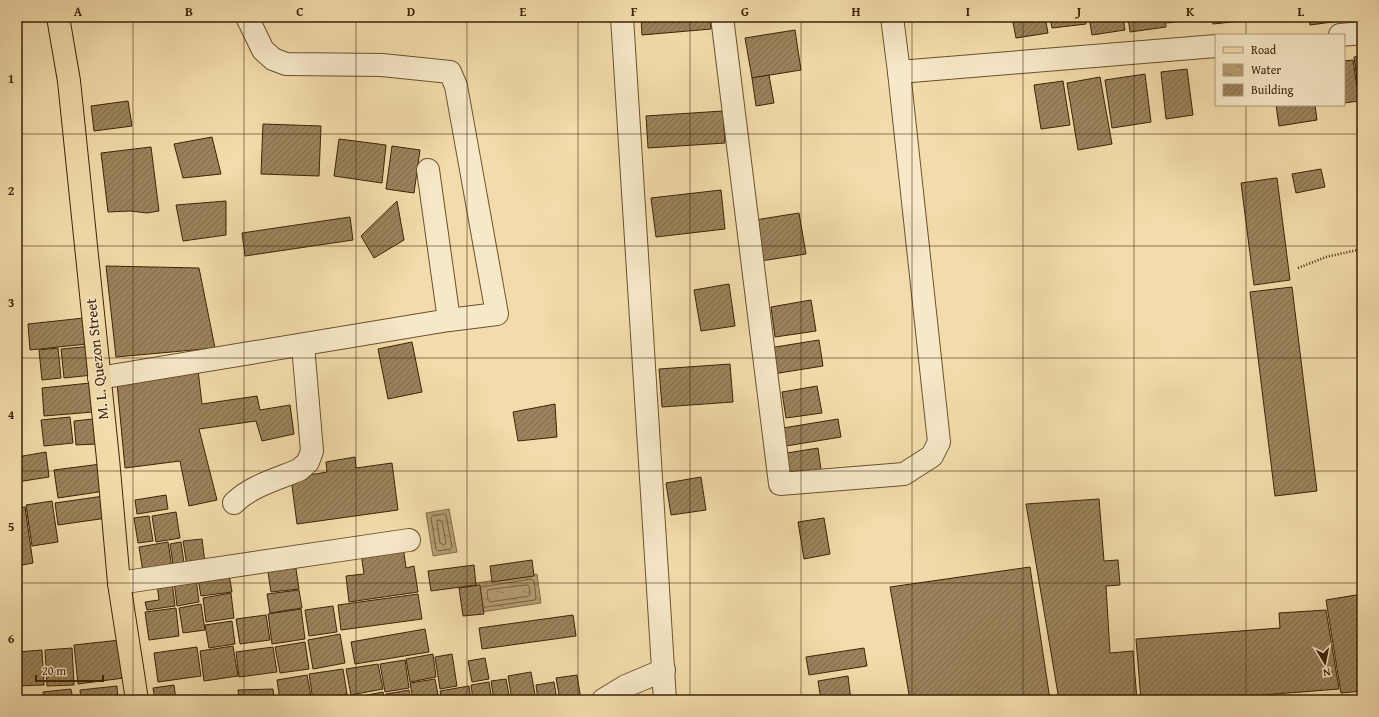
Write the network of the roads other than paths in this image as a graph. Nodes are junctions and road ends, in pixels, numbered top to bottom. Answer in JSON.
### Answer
{"nodes":[{"id":1,"x":58,"y":17,"type":"edge"},
{"id":2,"x":247,"y":17,"type":"edge"},
{"id":3,"x":622,"y":17,"type":"edge"},
{"id":4,"x":722,"y":17,"type":"edge"},
{"id":5,"x":892,"y":17,"type":"edge"},
{"id":6,"x":1362,"y":33,"type":"edge"},
{"id":7,"x":1345,"y":35,"type":"edge"},
{"id":8,"x":1215,"y":46,"type":"edge"},
{"id":9,"x":899,"y":72,"type":"junction"},
{"id":10,"x":428,"y":170,"type":"dead end"},
{"id":11,"x":449,"y":320,"type":"junction"},
{"id":12,"x":303,"y":345,"type":"junction"},
{"id":13,"x":99,"y":378,"type":"junction"},
{"id":14,"x":234,"y":503,"type":"dead end"},
{"id":15,"x":409,"y":540,"type":"dead end"},
{"id":16,"x":119,"y":584,"type":"junction"},
{"id":17,"x":664,"y":670,"type":"junction"},
{"id":18,"x":137,"y":700,"type":"edge"},
{"id":19,"x":603,"y":700,"type":"edge"},
{"id":20,"x":665,"y":700,"type":"edge"}],
"edges":[{"from":1,"to":13,"type":"main road","name":"M. L. Quezon Street"},
{"from":2,"to":11,"type":"street"},
{"from":3,"to":17,"type":"street"},
{"from":4,"to":9,"type":"street"},
{"from":5,"to":9,"type":"street"},
{"from":6,"to":7,"type":"street"},
{"from":8,"to":9,"type":"street"},
{"from":10,"to":11,"type":"street"},
{"from":11,"to":12,"type":"street"},
{"from":12,"to":13,"type":"street"},
{"from":12,"to":14,"type":"street"},
{"from":13,"to":16,"type":"main road","name":"M. L. Quezon Street"},
{"from":15,"to":16,"type":"street"},
{"from":16,"to":18,"type":"main road","name":"M. L. Quezon Street"},
{"from":17,"to":19,"type":"street"},
{"from":17,"to":20,"type":"street"}]}
